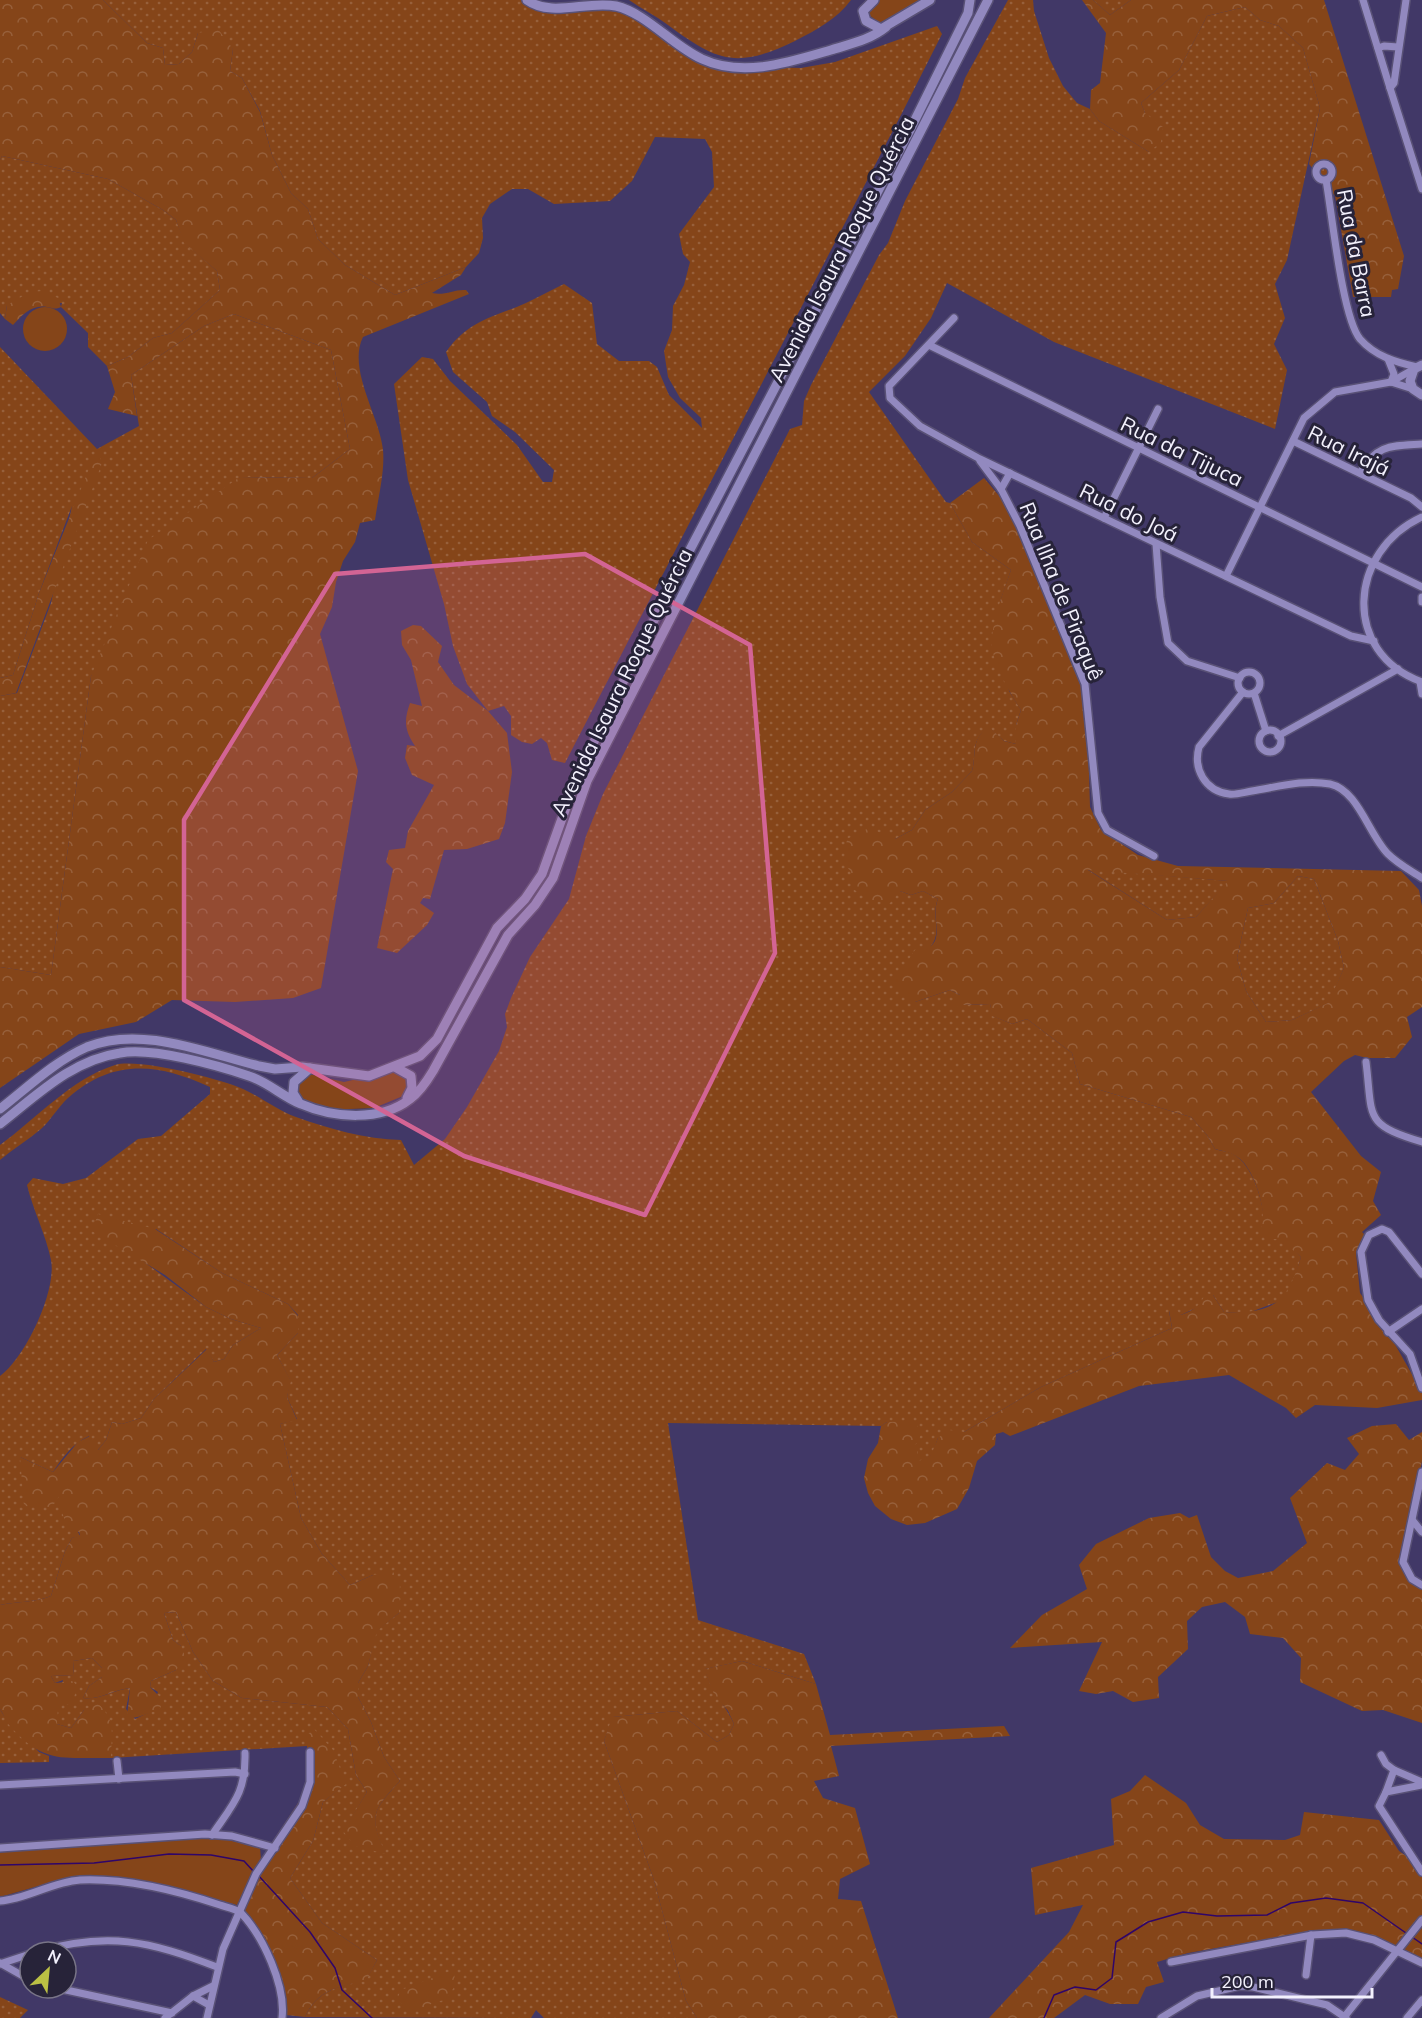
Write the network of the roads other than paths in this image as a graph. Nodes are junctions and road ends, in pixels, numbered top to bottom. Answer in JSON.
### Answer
{"nodes":[{"id":1,"x":527,"y":0,"type":"edge"},
{"id":2,"x":873,"y":0,"type":"edge"},
{"id":3,"x":930,"y":0,"type":"edge"},
{"id":4,"x":970,"y":0,"type":"edge"},
{"id":5,"x":988,"y":0,"type":"edge"},
{"id":6,"x":1363,"y":0,"type":"edge"},
{"id":7,"x":1406,"y":0,"type":"edge"},
{"id":8,"x":866,"y":21,"type":"junction"},
{"id":9,"x":886,"y":27,"type":"junction"},
{"id":10,"x":857,"y":42,"type":"junction"},
{"id":11,"x":1398,"y":46,"type":"junction"},
{"id":12,"x":1378,"y":48,"type":"junction"},
{"id":13,"x":1390,"y":88,"type":"junction"},
{"id":14,"x":1326,"y":180,"type":"dead end"},
{"id":15,"x":1422,"y":189,"type":"edge"},
{"id":16,"x":954,"y":318,"type":"dead end"},
{"id":17,"x":928,"y":345,"type":"junction"},
{"id":18,"x":1389,"y":359,"type":"junction"},
{"id":19,"x":1419,"y":366,"type":"edge"},
{"id":20,"x":1392,"y":382,"type":"junction"},
{"id":21,"x":1418,"y":392,"type":"edge"},
{"id":22,"x":1158,"y":409,"type":"dead end"},
{"id":23,"x":1293,"y":441,"type":"junction"},
{"id":24,"x":1422,"y":444,"type":"edge"},
{"id":25,"x":1139,"y":448,"type":"junction"},
{"id":26,"x":980,"y":459,"type":"junction"},
{"id":27,"x":1010,"y":473,"type":"junction"},
{"id":28,"x":1360,"y":473,"type":"junction"},
{"id":29,"x":1000,"y":489,"type":"junction"},
{"id":30,"x":1422,"y":507,"type":"edge"},
{"id":31,"x":1261,"y":508,"type":"junction"},
{"id":32,"x":1422,"y":517,"type":"edge"},
{"id":33,"x":1104,"y":518,"type":"junction"},
{"id":34,"x":1155,"y":544,"type":"junction"},
{"id":35,"x":1372,"y":562,"type":"junction"},
{"id":36,"x":1226,"y":576,"type":"junction"},
{"id":37,"x":1422,"y":587,"type":"edge"},
{"id":38,"x":1422,"y":597,"type":"edge"},
{"id":39,"x":1422,"y":602,"type":"edge"},
{"id":40,"x":1374,"y":641,"type":"junction"},
{"id":41,"x":1398,"y":669,"type":"junction"},
{"id":42,"x":1240,"y":678,"type":"junction"},
{"id":43,"x":1421,"y":682,"type":"edge"},
{"id":44,"x":1243,"y":692,"type":"junction"},
{"id":45,"x":1254,"y":693,"type":"junction"},
{"id":46,"x":1422,"y":694,"type":"edge"},
{"id":47,"x":1266,"y":731,"type":"junction"},
{"id":48,"x":1278,"y":736,"type":"junction"},
{"id":49,"x":1154,"y":856,"type":"dead end"},
{"id":50,"x":1422,"y":878,"type":"edge"},
{"id":51,"x":1366,"y":1062,"type":"dead end"},
{"id":52,"x":394,"y":1067,"type":"junction"},
{"id":53,"x":310,"y":1068,"type":"junction"},
{"id":54,"x":300,"y":1104,"type":"junction"},
{"id":55,"x":402,"y":1105,"type":"junction"},
{"id":56,"x":0,"y":1109,"type":"edge"},
{"id":57,"x":0,"y":1124,"type":"edge"},
{"id":58,"x":1422,"y":1142,"type":"edge"},
{"id":59,"x":1422,"y":1274,"type":"edge"},
{"id":60,"x":1422,"y":1309,"type":"edge"},
{"id":61,"x":1388,"y":1332,"type":"junction"},
{"id":62,"x":1422,"y":1388,"type":"edge"},
{"id":63,"x":1422,"y":1472,"type":"edge"},
{"id":64,"x":1413,"y":1521,"type":"junction"},
{"id":65,"x":1422,"y":1532,"type":"edge"},
{"id":66,"x":1422,"y":1585,"type":"edge"},
{"id":67,"x":310,"y":1752,"type":"dead end"},
{"id":68,"x":245,"y":1754,"type":"dead end"},
{"id":69,"x":1382,"y":1755,"type":"dead end"},
{"id":70,"x":117,"y":1761,"type":"dead end"},
{"id":71,"x":1394,"y":1770,"type":"junction"},
{"id":72,"x":245,"y":1774,"type":"junction"},
{"id":73,"x":119,"y":1779,"type":"junction"},
{"id":74,"x":1422,"y":1783,"type":"edge"},
{"id":75,"x":0,"y":1785,"type":"edge"},
{"id":76,"x":1386,"y":1792,"type":"junction"},
{"id":77,"x":212,"y":1834,"type":"junction"},
{"id":78,"x":0,"y":1848,"type":"edge"},
{"id":79,"x":274,"y":1848,"type":"junction"},
{"id":80,"x":1422,"y":1872,"type":"edge"},
{"id":81,"x":0,"y":1902,"type":"edge"},
{"id":82,"x":240,"y":1912,"type":"junction"},
{"id":83,"x":1422,"y":1920,"type":"edge"},
{"id":84,"x":1311,"y":1935,"type":"junction"},
{"id":85,"x":78,"y":1943,"type":"edge"},
{"id":86,"x":1396,"y":1952,"type":"junction"},
{"id":87,"x":18,"y":1957,"type":"edge"},
{"id":88,"x":1171,"y":1962,"type":"dead end"},
{"id":89,"x":0,"y":1963,"type":"edge"},
{"id":90,"x":1422,"y":1963,"type":"edge"},
{"id":91,"x":217,"y":1967,"type":"junction"},
{"id":92,"x":18,"y":1974,"type":"edge"},
{"id":93,"x":1306,"y":1975,"type":"dead end"},
{"id":94,"x":213,"y":1986,"type":"junction"},
{"id":95,"x":78,"y":1993,"type":"edge"},
{"id":96,"x":193,"y":1996,"type":"junction"},
{"id":97,"x":1422,"y":2000,"type":"edge"},
{"id":98,"x":209,"y":2005,"type":"junction"},
{"id":99,"x":150,"y":2008,"type":"junction"},
{"id":100,"x":172,"y":2013,"type":"junction"},
{"id":101,"x":1346,"y":2017,"type":"edge"},
{"id":102,"x":154,"y":2018,"type":"edge"},
{"id":103,"x":165,"y":2018,"type":"edge"},
{"id":104,"x":207,"y":2018,"type":"edge"},
{"id":105,"x":282,"y":2018,"type":"edge"},
{"id":106,"x":1161,"y":2018,"type":"edge"},
{"id":107,"x":1407,"y":2018,"type":"edge"}],
"edges":[{"from":1,"to":10,"type":"main road"},
{"from":2,"to":8,"type":"main road"},
{"from":3,"to":9,"type":"main road"},
{"from":4,"to":52,"type":"main road","name":"Avenida Isaura Roque Quércia"},
{"from":5,"to":55,"type":"main road","name":"Avenida Isaura Roque Quércia"},
{"from":6,"to":12,"type":"street"},
{"from":7,"to":11,"type":"street"},
{"from":8,"to":9,"type":"main road"},
{"from":8,"to":10,"type":"main road"},
{"from":9,"to":10,"type":"main road"},
{"from":11,"to":12,"type":"street"},
{"from":11,"to":13,"type":"street"},
{"from":12,"to":13,"type":"street"},
{"from":13,"to":15,"type":"street"},
{"from":14,"to":18,"type":"street","name":"Rua da Barra"},
{"from":16,"to":17,"type":"street"},
{"from":17,"to":25,"type":"street","name":"Rua da Tijuca"},
{"from":17,"to":26,"type":"street","name":"Rua do Joá"},
{"from":18,"to":19,"type":"street","name":"Rua da Barra"},
{"from":18,"to":20,"type":"street"},
{"from":19,"to":20,"type":"street"},
{"from":19,"to":21,"type":"main road"},
{"from":20,"to":21,"type":"street"},
{"from":20,"to":23,"type":"street"},
{"from":22,"to":25,"type":"street"},
{"from":23,"to":28,"type":"street","name":"Rua Irajá"},
{"from":23,"to":31,"type":"street"},
{"from":24,"to":28,"type":"street"},
{"from":25,"to":31,"type":"street","name":"Rua da Tijuca"},
{"from":25,"to":33,"type":"street"},
{"from":26,"to":27,"type":"street","name":"Rua do Joá"},
{"from":26,"to":29,"type":"street","name":"Rua Ilha de Piraquê"},
{"from":27,"to":29,"type":"street"},
{"from":27,"to":33,"type":"street","name":"Rua do Joá"},
{"from":28,"to":30,"type":"street","name":"Rua Irajá"},
{"from":29,"to":49,"type":"street","name":"Rua Ilha de Piraquê"},
{"from":31,"to":35,"type":"street","name":"Rua da Tijuca"},
{"from":31,"to":36,"type":"street"},
{"from":32,"to":35,"type":"street"},
{"from":33,"to":34,"type":"street","name":"Rua do Joá"},
{"from":34,"to":36,"type":"street","name":"Rua do Joá"},
{"from":34,"to":42,"type":"street"},
{"from":35,"to":37,"type":"street","name":"Rua da Tijuca"},
{"from":35,"to":40,"type":"street"},
{"from":36,"to":40,"type":"street","name":"Rua do Joá"},
{"from":38,"to":39,"type":"street"},
{"from":40,"to":41,"type":"street"},
{"from":41,"to":43,"type":"street"},
{"from":41,"to":48,"type":"street"},
{"from":42,"to":44,"type":"street"},
{"from":42,"to":45,"type":"street"},
{"from":43,"to":46,"type":"street"},
{"from":44,"to":45,"type":"street"},
{"from":44,"to":50,"type":"street"},
{"from":45,"to":47,"type":"street"},
{"from":47,"to":48,"type":"street"},
{"from":47,"to":48,"type":"street"},
{"from":51,"to":58,"type":"street"},
{"from":52,"to":53,"type":"main road","name":"Avenida Isaura Roque Quércia"},
{"from":52,"to":55,"type":"main road"},
{"from":53,"to":54,"type":"main road"},
{"from":53,"to":56,"type":"main road","name":"Avenida Isaura Roque Quércia"},
{"from":54,"to":55,"type":"main road","name":"Avenida Isaura Roque Quércia"},
{"from":54,"to":57,"type":"main road","name":"Avenida Isaura Roque Quércia"},
{"from":59,"to":61,"type":"street"},
{"from":60,"to":61,"type":"street"},
{"from":61,"to":62,"type":"street"},
{"from":63,"to":64,"type":"street"},
{"from":64,"to":65,"type":"street"},
{"from":64,"to":66,"type":"street"},
{"from":67,"to":79,"type":"street"},
{"from":68,"to":72,"type":"street"},
{"from":69,"to":71,"type":"street"},
{"from":70,"to":73,"type":"street"},
{"from":71,"to":74,"type":"street"},
{"from":71,"to":76,"type":"street"},
{"from":72,"to":73,"type":"street"},
{"from":72,"to":77,"type":"street"},
{"from":73,"to":75,"type":"street"},
{"from":74,"to":76,"type":"street"},
{"from":76,"to":80,"type":"street"},
{"from":77,"to":78,"type":"street"},
{"from":77,"to":79,"type":"street"},
{"from":79,"to":82,"type":"street"},
{"from":81,"to":82,"type":"street"},
{"from":82,"to":91,"type":"street"},
{"from":82,"to":105,"type":"street"},
{"from":83,"to":86,"type":"street"},
{"from":84,"to":86,"type":"street"},
{"from":84,"to":88,"type":"street"},
{"from":84,"to":93,"type":"street"},
{"from":85,"to":91,"type":"street"},
{"from":86,"to":90,"type":"street"},
{"from":86,"to":101,"type":"street"},
{"from":87,"to":89,"type":"street"},
{"from":89,"to":92,"type":"street"},
{"from":91,"to":94,"type":"street"},
{"from":94,"to":96,"type":"street"},
{"from":94,"to":98,"type":"street"},
{"from":95,"to":99,"type":"street"},
{"from":96,"to":98,"type":"street"},
{"from":96,"to":100,"type":"street"},
{"from":97,"to":107,"type":"street"},
{"from":98,"to":104,"type":"street"},
{"from":99,"to":100,"type":"street"},
{"from":99,"to":102,"type":"street"},
{"from":100,"to":103,"type":"street"},
{"from":101,"to":106,"type":"street"}]}
